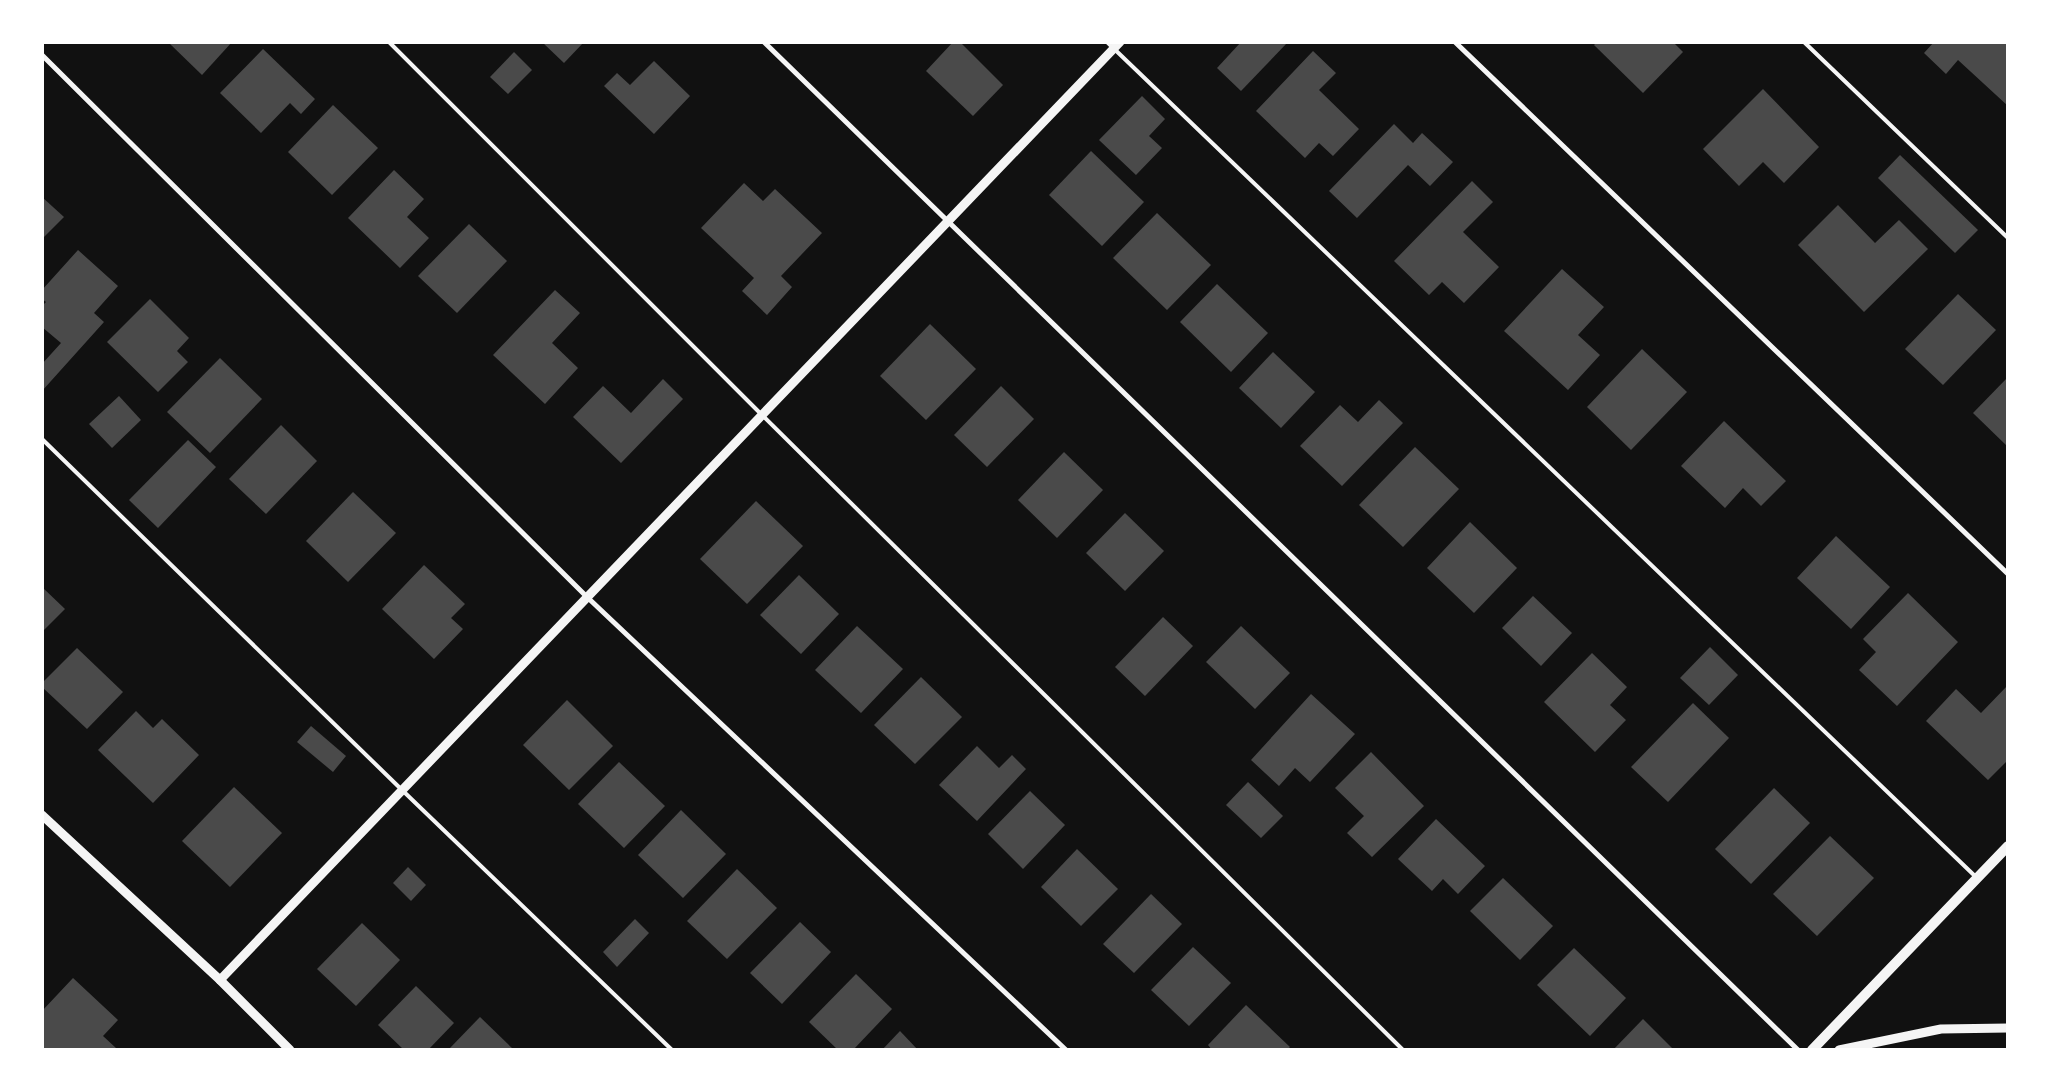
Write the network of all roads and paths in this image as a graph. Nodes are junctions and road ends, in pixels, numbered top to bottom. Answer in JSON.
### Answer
{"nodes":[{"id":1,"x":389,"y":42,"type":"edge"},
{"id":2,"x":764,"y":42,"type":"edge"},
{"id":3,"x":1455,"y":42,"type":"edge"},
{"id":4,"x":1804,"y":42,"type":"edge"},
{"id":5,"x":1114,"y":45,"type":"edge"},
{"id":6,"x":42,"y":55,"type":"edge"},
{"id":7,"x":948,"y":222,"type":"junction"},
{"id":8,"x":2008,"y":238,"type":"edge"},
{"id":9,"x":762,"y":415,"type":"junction"},
{"id":10,"x":42,"y":439,"type":"edge"},
{"id":11,"x":2008,"y":574,"type":"edge"},
{"id":12,"x":588,"y":597,"type":"junction"},
{"id":13,"x":402,"y":790,"type":"junction"},
{"id":14,"x":42,"y":815,"type":"edge"},
{"id":15,"x":2008,"y":846,"type":"edge"},
{"id":16,"x":1977,"y":878,"type":"junction"},
{"id":17,"x":220,"y":980,"type":"junction"},
{"id":18,"x":2008,"y":1028,"type":"edge"},
{"id":19,"x":290,"y":1050,"type":"edge"},
{"id":20,"x":672,"y":1050,"type":"edge"},
{"id":21,"x":1066,"y":1050,"type":"edge"},
{"id":22,"x":1403,"y":1050,"type":"edge"},
{"id":23,"x":1798,"y":1050,"type":"edge"},
{"id":24,"x":1812,"y":1050,"type":"edge"},
{"id":25,"x":1839,"y":1050,"type":"edge"}],
"edges":[{"from":1,"to":9,"type":"lane"},
{"from":2,"to":7,"type":"street"},
{"from":3,"to":11,"type":"street"},
{"from":4,"to":8,"type":"lane"},
{"from":5,"to":7,"type":"street"},
{"from":5,"to":16,"type":"lane"},
{"from":6,"to":12,"type":"street"},
{"from":7,"to":9,"type":"street"},
{"from":7,"to":23,"type":"street"},
{"from":9,"to":12,"type":"street"},
{"from":9,"to":22,"type":"lane"},
{"from":10,"to":13,"type":"lane"},
{"from":12,"to":13,"type":"street"},
{"from":12,"to":21,"type":"street"},
{"from":13,"to":17,"type":"street"},
{"from":13,"to":20,"type":"lane"},
{"from":14,"to":17,"type":"street"},
{"from":15,"to":16,"type":"main road"},
{"from":16,"to":24,"type":"main road"},
{"from":17,"to":19,"type":"street"},
{"from":18,"to":25,"type":"street"}]}
